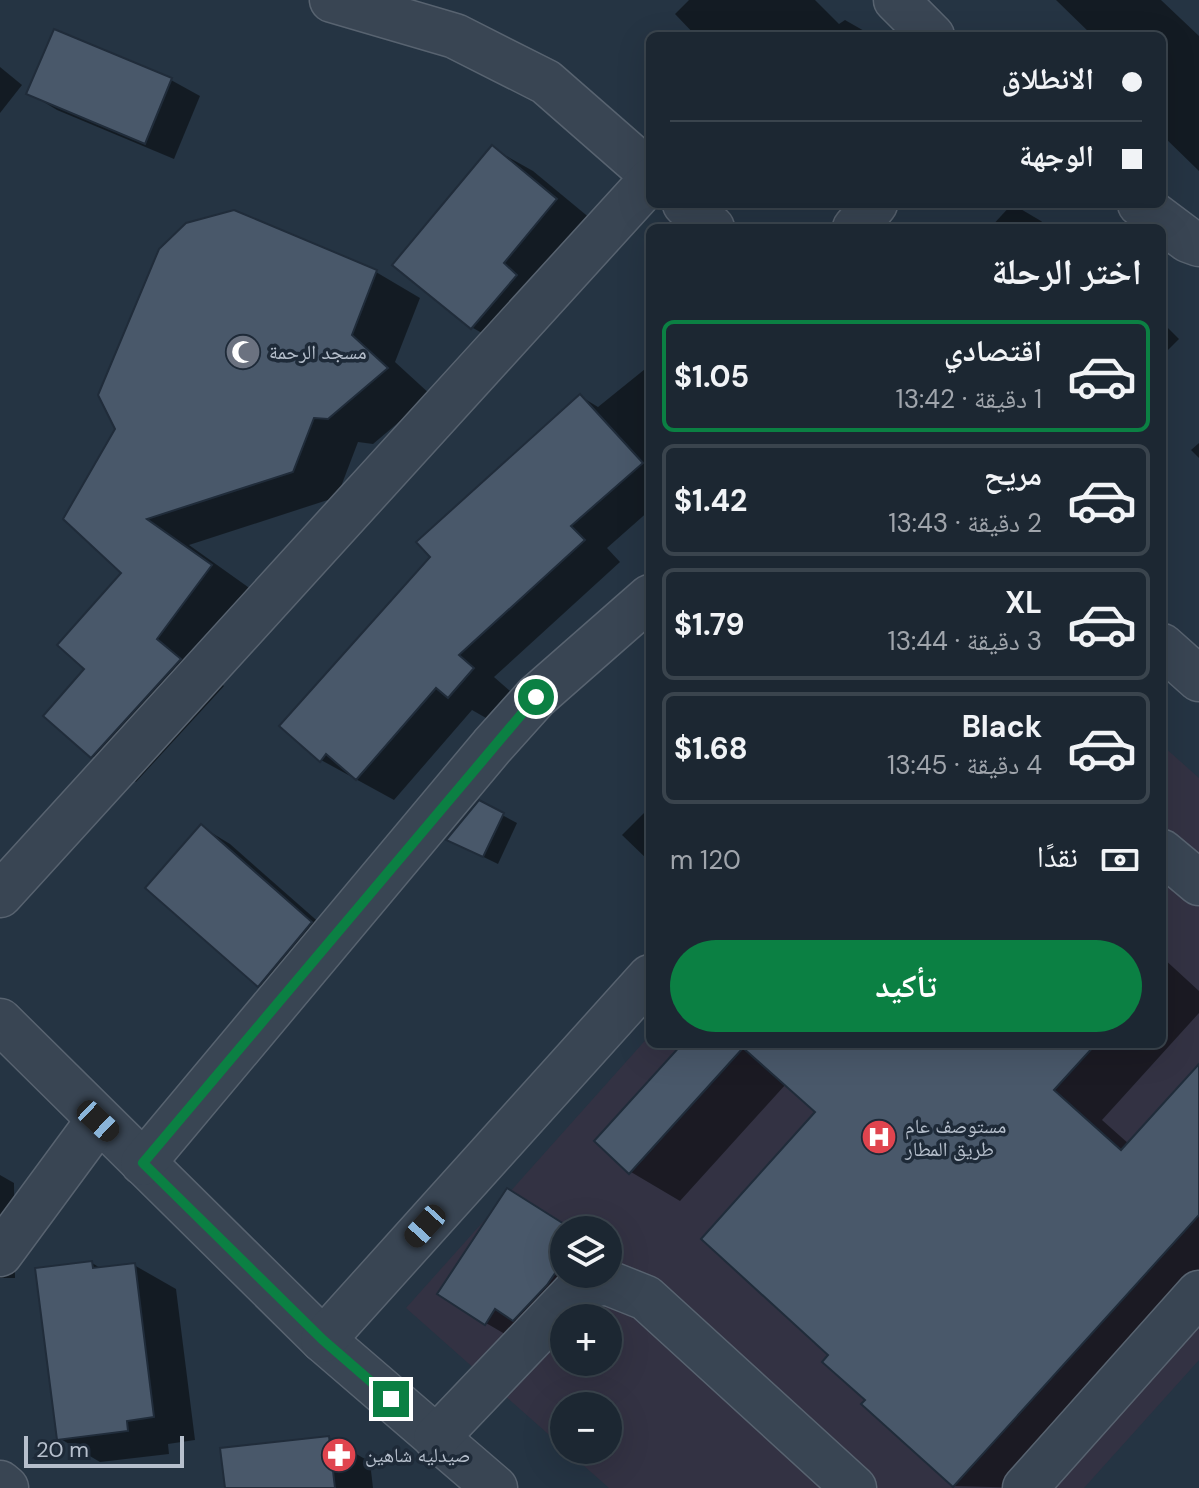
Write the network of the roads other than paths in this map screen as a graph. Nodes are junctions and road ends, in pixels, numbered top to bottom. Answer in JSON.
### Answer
{"nodes":[{"id":1,"x":332,"y":0,"type":"edge"},
{"id":2,"x":896,"y":0,"type":"edge"},
{"id":3,"x":928,"y":32,"type":"edge"},
{"id":4,"x":646,"y":170,"type":"edge"},
{"id":5,"x":646,"y":185,"type":"edge"},
{"id":6,"x":690,"y":208,"type":"edge"},
{"id":7,"x":872,"y":208,"type":"edge"},
{"id":8,"x":1145,"y":208,"type":"edge"},
{"id":9,"x":708,"y":224,"type":"edge"},
{"id":10,"x":858,"y":224,"type":"edge"},
{"id":11,"x":1199,"y":244,"type":"edge"},
{"id":12,"x":646,"y":601,"type":"edge"},
{"id":13,"x":1166,"y":652,"type":"edge"},
{"id":14,"x":1199,"y":679,"type":"edge"},
{"id":15,"x":1166,"y":855,"type":"edge"},
{"id":16,"x":1199,"y":883,"type":"edge"},
{"id":17,"x":0,"y":895,"type":"edge"},
{"id":18,"x":646,"y":981,"type":"edge"},
{"id":19,"x":0,"y":1021,"type":"edge"},
{"id":20,"x":98,"y":1121,"type":"junction"},
{"id":21,"x":143,"y":1163,"type":"junction"},
{"id":22,"x":0,"y":1254,"type":"edge"},
{"id":23,"x":1199,"y":1293,"type":"edge"},
{"id":24,"x":323,"y":1340,"type":"junction"},
{"id":25,"x":436,"y":1438,"type":"junction"},
{"id":26,"x":0,"y":1483,"type":"edge"},
{"id":27,"x":6,"y":1488,"type":"edge"},
{"id":28,"x":495,"y":1488,"type":"edge"},
{"id":29,"x":854,"y":1488,"type":"edge"},
{"id":30,"x":1025,"y":1488,"type":"edge"}],
"edges":[{"from":1,"to":4,"type":"street"},
{"from":2,"to":3,"type":"street"},
{"from":5,"to":17,"type":"street"},
{"from":6,"to":9,"type":"street"},
{"from":7,"to":10,"type":"street"},
{"from":8,"to":11,"type":"street"},
{"from":12,"to":21,"type":"street"},
{"from":13,"to":14,"type":"street"},
{"from":15,"to":16,"type":"street"},
{"from":18,"to":24,"type":"street"},
{"from":19,"to":20,"type":"street"},
{"from":20,"to":21,"type":"street"},
{"from":20,"to":22,"type":"street"},
{"from":21,"to":24,"type":"street"},
{"from":23,"to":30,"type":"street"},
{"from":24,"to":25,"type":"street"},
{"from":25,"to":28,"type":"street"},
{"from":25,"to":29,"type":"street"},
{"from":26,"to":27,"type":"street"}]}
